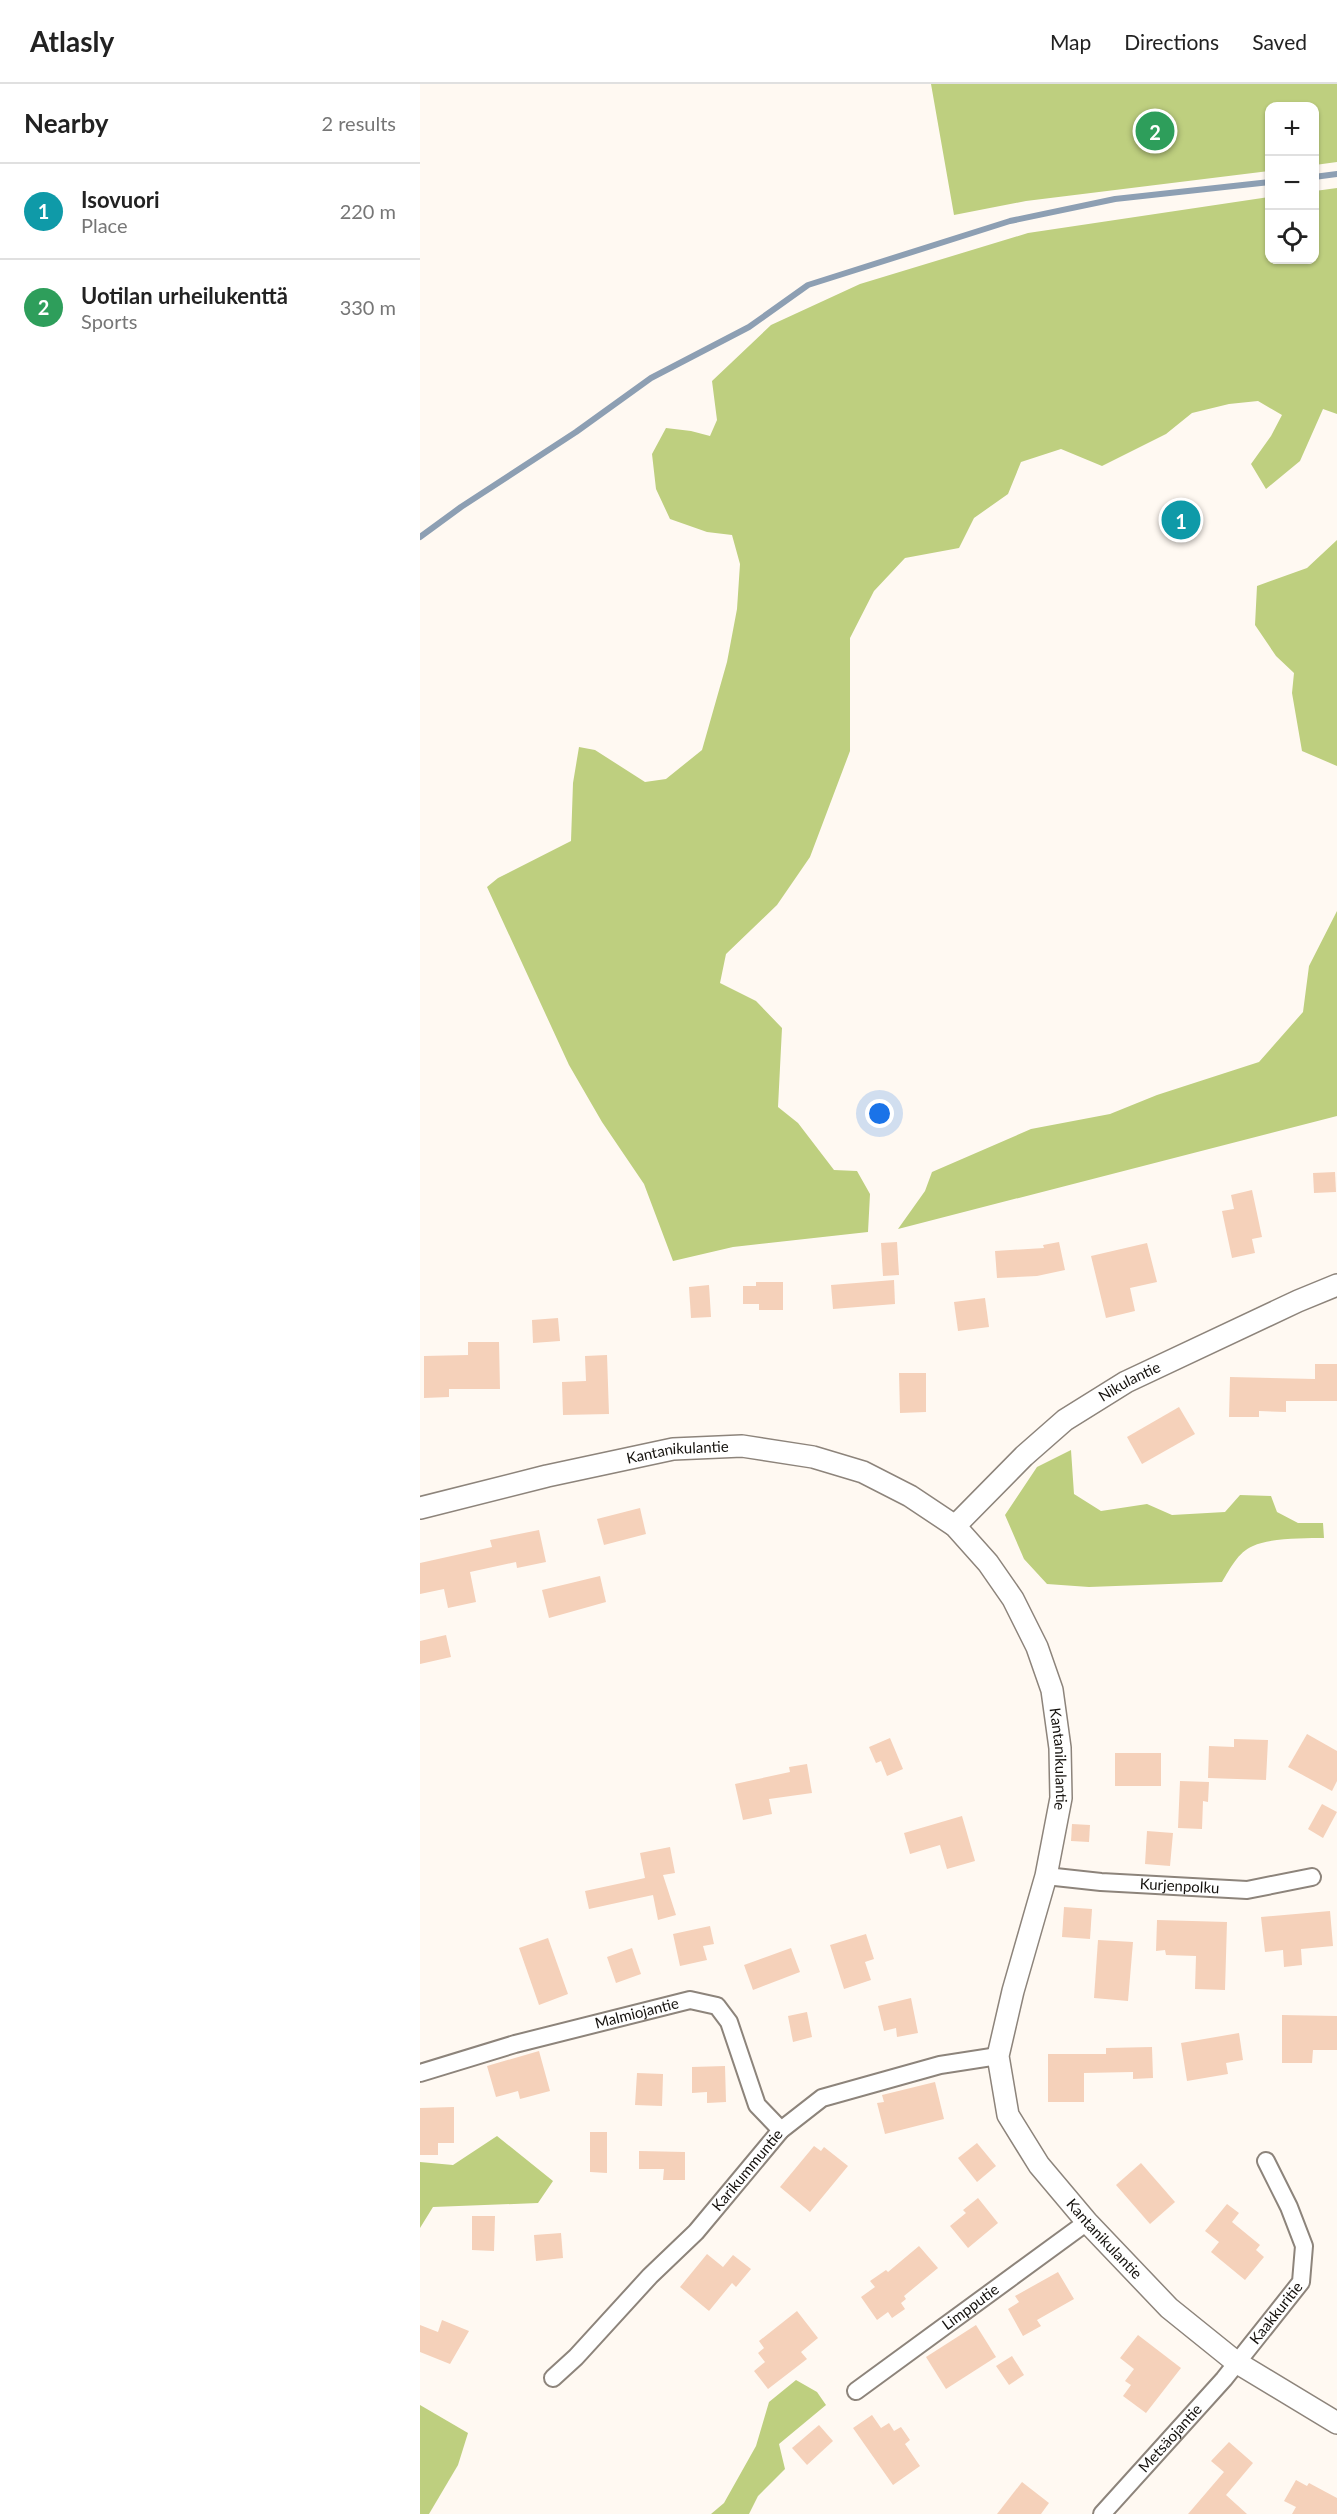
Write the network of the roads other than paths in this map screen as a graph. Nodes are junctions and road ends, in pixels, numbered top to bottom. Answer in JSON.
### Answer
{"nodes":[{"id":1,"x":1337,"y":1285,"type":"edge"},
{"id":2,"x":420,"y":1508,"type":"edge"},
{"id":3,"x":955,"y":1527,"type":"junction"},
{"id":4,"x":1046,"y":1876,"type":"junction"},
{"id":5,"x":1312,"y":1878,"type":"dead end"},
{"id":6,"x":998,"y":2056,"type":"junction"},
{"id":7,"x":420,"y":2073,"type":"edge"},
{"id":8,"x":781,"y":2130,"type":"junction"},
{"id":9,"x":1266,"y":2161,"type":"dead end"},
{"id":10,"x":1087,"y":2222,"type":"junction"},
{"id":11,"x":1236,"y":2362,"type":"junction"},
{"id":12,"x":553,"y":2378,"type":"dead end"},
{"id":13,"x":856,"y":2391,"type":"dead end"},
{"id":14,"x":1337,"y":2423,"type":"edge"},
{"id":15,"x":1102,"y":2514,"type":"edge"}],
"edges":[{"from":1,"to":3,"type":"street","name":"Nikulantie"},
{"from":2,"to":3,"type":"street","name":"Kantanikulantie"},
{"from":3,"to":4,"type":"street","name":"Kantanikulantie"},
{"from":4,"to":5,"type":"street","name":"Kurjenpolku"},
{"from":4,"to":6,"type":"street","name":"Kantanikulantie"},
{"from":6,"to":8,"type":"street","name":"Karikummuntie"},
{"from":6,"to":10,"type":"street","name":"Kantanikulantie"},
{"from":7,"to":8,"type":"street","name":"Malmiojantie"},
{"from":8,"to":12,"type":"street","name":"Karikummuntie"},
{"from":9,"to":11,"type":"street","name":"Kaakkuritie"},
{"from":10,"to":11,"type":"street","name":"Kantanikulantie"},
{"from":10,"to":13,"type":"street","name":"Limpputie"},
{"from":11,"to":14,"type":"street","name":"Kantanikulantie"},
{"from":11,"to":15,"type":"street","name":"Metsäojantie"}]}
